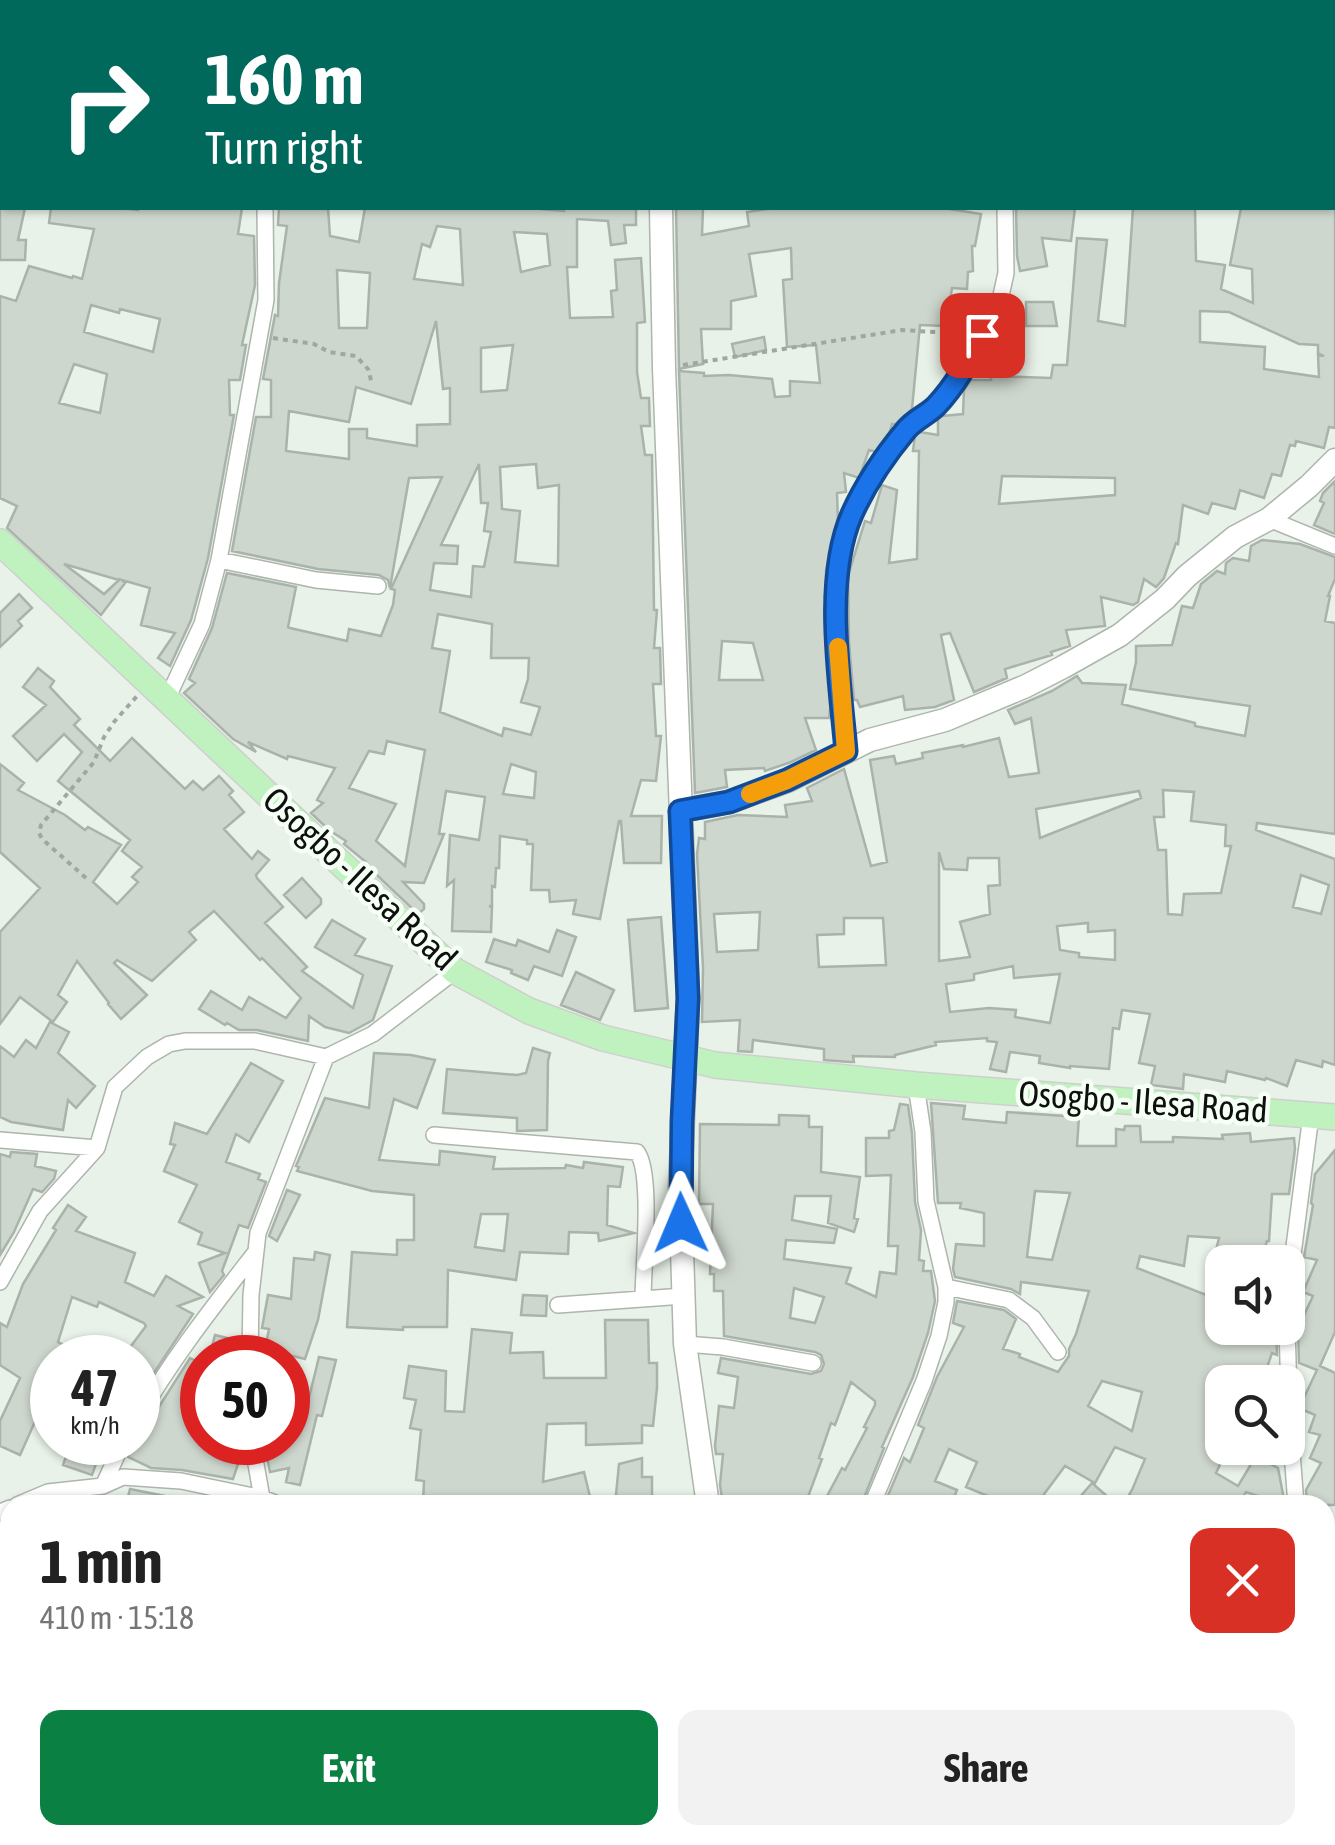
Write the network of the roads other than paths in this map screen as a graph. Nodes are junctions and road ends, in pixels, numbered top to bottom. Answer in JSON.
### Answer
{"nodes":[{"id":1,"x":265,"y":210,"type":"edge"},
{"id":2,"x":661,"y":210,"type":"edge"},
{"id":3,"x":1005,"y":210,"type":"edge"},
{"id":4,"x":1335,"y":460,"type":"edge"},
{"id":5,"x":1269,"y":519,"type":"junction"},
{"id":6,"x":0,"y":542,"type":"edge"},
{"id":7,"x":1335,"y":546,"type":"edge"},
{"id":8,"x":219,"y":560,"type":"junction"},
{"id":9,"x":378,"y":586,"type":"dead end"},
{"id":10,"x":158,"y":691,"type":"junction"},
{"id":11,"x":846,"y":751,"type":"junction"},
{"id":12,"x":680,"y":811,"type":"junction"},
{"id":13,"x":456,"y":971,"type":"junction"},
{"id":14,"x":326,"y":1057,"type":"junction"},
{"id":15,"x":684,"y":1059,"type":"junction"},
{"id":16,"x":916,"y":1085,"type":"junction"},
{"id":17,"x":1323,"y":1116,"type":"edge"},
{"id":18,"x":434,"y":1135,"type":"dead end"},
{"id":19,"x":0,"y":1140,"type":"edge"},
{"id":20,"x":97,"y":1148,"type":"junction"},
{"id":21,"x":645,"y":1183,"type":"junction"},
{"id":22,"x":680,"y":1186,"type":"junction"},
{"id":23,"x":1297,"y":1245,"type":"edge"},
{"id":24,"x":256,"y":1252,"type":"junction"},
{"id":25,"x":0,"y":1282,"type":"edge"},
{"id":26,"x":946,"y":1286,"type":"junction"},
{"id":27,"x":684,"y":1296,"type":"junction"},
{"id":28,"x":642,"y":1299,"type":"junction"},
{"id":29,"x":558,"y":1305,"type":"dead end"},
{"id":30,"x":250,"y":1335,"type":"edge"},
{"id":31,"x":686,"y":1344,"type":"junction"},
{"id":32,"x":1288,"y":1345,"type":"edge"},
{"id":33,"x":1058,"y":1352,"type":"dead end"},
{"id":34,"x":813,"y":1363,"type":"dead end"},
{"id":35,"x":160,"y":1381,"type":"edge"},
{"id":36,"x":113,"y":1465,"type":"edge"},
{"id":37,"x":256,"y":1465,"type":"edge"},
{"id":38,"x":103,"y":1486,"type":"junction"},
{"id":39,"x":40,"y":1495,"type":"edge"},
{"id":40,"x":248,"y":1495,"type":"edge"},
{"id":41,"x":261,"y":1495,"type":"edge"},
{"id":42,"x":707,"y":1495,"type":"edge"},
{"id":43,"x":876,"y":1495,"type":"edge"},
{"id":44,"x":1295,"y":1495,"type":"edge"}],
"edges":[{"from":1,"to":8,"type":"street"},
{"from":2,"to":12,"type":"main road"},
{"from":3,"to":11,"type":"street"},
{"from":4,"to":5,"type":"main road"},
{"from":5,"to":7,"type":"street"},
{"from":5,"to":11,"type":"main road"},
{"from":6,"to":10,"type":"main road","name":"Osogbo - Ilesa Road"},
{"from":8,"to":9,"type":"street"},
{"from":8,"to":10,"type":"street"},
{"from":10,"to":13,"type":"main road","name":"Osogbo - Ilesa Road"},
{"from":11,"to":12,"type":"main road"},
{"from":12,"to":15,"type":"main road"},
{"from":13,"to":14,"type":"street"},
{"from":13,"to":15,"type":"main road","name":"Osogbo - Ilesa Road"},
{"from":14,"to":20,"type":"street"},
{"from":14,"to":24,"type":"street"},
{"from":15,"to":16,"type":"main road","name":"Osogbo - Ilesa Road"},
{"from":15,"to":22,"type":"main road"},
{"from":16,"to":17,"type":"main road","name":"Osogbo - Ilesa Road"},
{"from":16,"to":26,"type":"street"},
{"from":17,"to":23,"type":"street"},
{"from":18,"to":21,"type":"street"},
{"from":19,"to":20,"type":"street"},
{"from":20,"to":25,"type":"street"},
{"from":21,"to":22,"type":"street"},
{"from":21,"to":28,"type":"street"},
{"from":22,"to":27,"type":"main road"},
{"from":24,"to":30,"type":"street"},
{"from":24,"to":35,"type":"street"},
{"from":26,"to":33,"type":"street"},
{"from":26,"to":43,"type":"street"},
{"from":27,"to":28,"type":"street"},
{"from":27,"to":31,"type":"main road"},
{"from":28,"to":29,"type":"street"},
{"from":31,"to":34,"type":"street"},
{"from":31,"to":42,"type":"main road"},
{"from":32,"to":44,"type":"street"},
{"from":36,"to":38,"type":"street"},
{"from":37,"to":41,"type":"street"},
{"from":38,"to":39,"type":"street"},
{"from":38,"to":40,"type":"street"}]}
